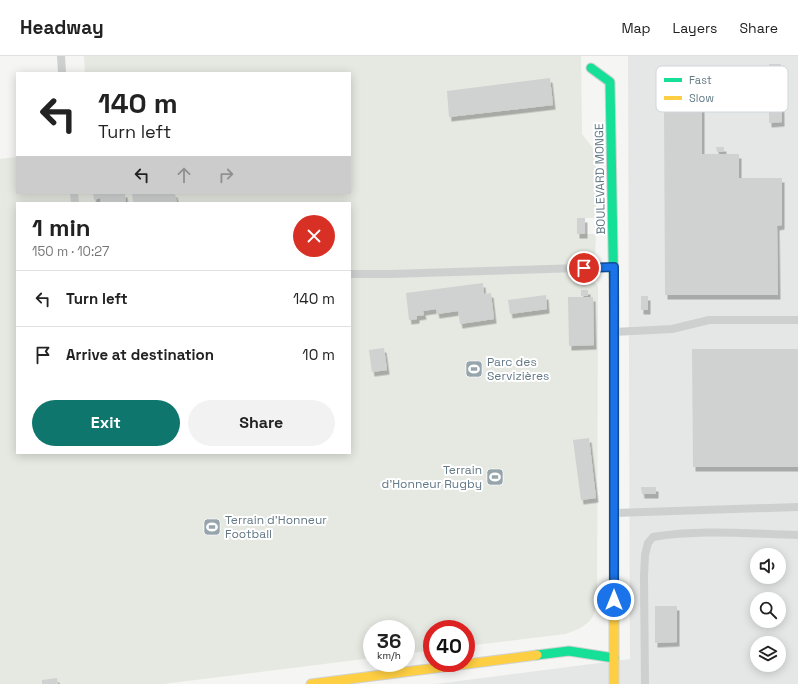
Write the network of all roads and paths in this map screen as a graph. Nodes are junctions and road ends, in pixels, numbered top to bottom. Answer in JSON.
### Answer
{"nodes":[{"id":1,"x":61,"y":56,"type":"edge"},
{"id":2,"x":591,"y":68,"type":"dead end"},
{"id":3,"x":62,"y":72,"type":"edge"},
{"id":4,"x":614,"y":267,"type":"junction"},
{"id":5,"x":351,"y":274,"type":"edge"},
{"id":6,"x":798,"y":320,"type":"edge"},
{"id":7,"x":614,"y":332,"type":"junction"},
{"id":8,"x":798,"y":507,"type":"edge"},
{"id":9,"x":614,"y":513,"type":"junction"},
{"id":10,"x":798,"y":535,"type":"edge"},
{"id":11,"x":614,"y":658,"type":"junction"},
{"id":12,"x":311,"y":684,"type":"edge"},
{"id":13,"x":614,"y":684,"type":"edge"},
{"id":14,"x":645,"y":684,"type":"edge"}],
"edges":[{"from":1,"to":3,"type":"lane"},
{"from":2,"to":4,"type":"street","name":"BOULEVARD MONGE"},
{"from":4,"to":5,"type":"lane"},
{"from":4,"to":7,"type":"street","name":"BOULEVARD MONGE"},
{"from":6,"to":7,"type":"lane"},
{"from":7,"to":9,"type":"street","name":"BOULEVARD MONGE"},
{"from":8,"to":9,"type":"lane"},
{"from":9,"to":11,"type":"street","name":"BOULEVARD MONGE"},
{"from":10,"to":14,"type":"lane"},
{"from":11,"to":12,"type":"street"},
{"from":11,"to":13,"type":"street","name":"BOULEVARD MONGE"}]}
